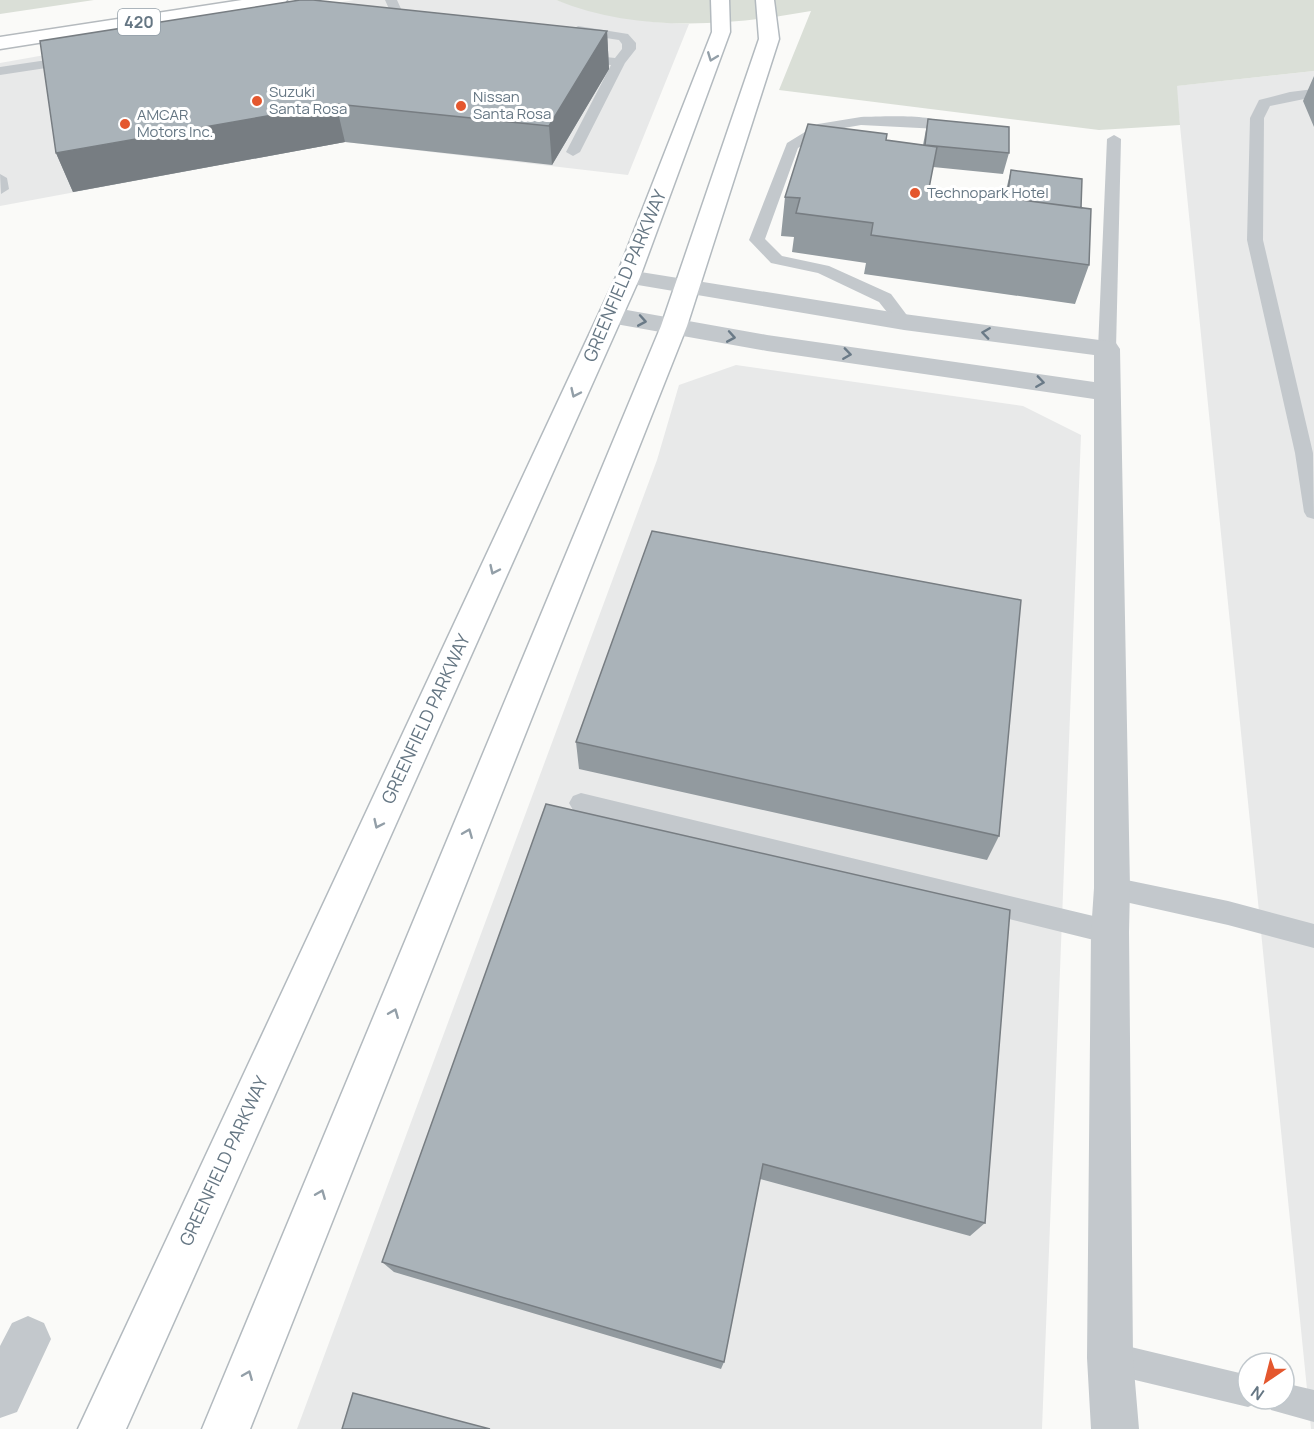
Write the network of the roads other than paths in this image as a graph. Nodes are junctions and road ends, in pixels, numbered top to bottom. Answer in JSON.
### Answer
{"nodes":[{"id":1,"x":278,"y":0,"type":"edge"},
{"id":2,"x":720,"y":0,"type":"edge"},
{"id":3,"x":765,"y":0,"type":"edge"},
{"id":4,"x":398,"y":8,"type":"edge"},
{"id":5,"x":565,"y":28,"type":"edge"},
{"id":6,"x":399,"y":39,"type":"edge"},
{"id":7,"x":19,"y":40,"type":"junction"},
{"id":8,"x":0,"y":43,"type":"edge"},
{"id":9,"x":561,"y":56,"type":"edge"},
{"id":10,"x":86,"y":59,"type":"edge"},
{"id":11,"x":619,"y":62,"type":"junction"},
{"id":12,"x":17,"y":68,"type":"junction"},
{"id":13,"x":0,"y":71,"type":"edge"},
{"id":14,"x":1314,"y":93,"type":"edge"},
{"id":15,"x":939,"y":125,"type":"edge"},
{"id":16,"x":1114,"y":139,"type":"dead end"},
{"id":17,"x":573,"y":152,"type":"dead end"},
{"id":18,"x":0,"y":178,"type":"edge"},
{"id":19,"x":1,"y":189,"type":"edge"},
{"id":20,"x":628,"y":277,"type":"junction"},
{"id":21,"x":688,"y":286,"type":"junction"},
{"id":22,"x":610,"y":315,"type":"junction"},
{"id":23,"x":903,"y":322,"type":"junction"},
{"id":24,"x":674,"y":326,"type":"junction"},
{"id":25,"x":1107,"y":349,"type":"junction"},
{"id":26,"x":1107,"y":392,"type":"junction"},
{"id":27,"x":1314,"y":512,"type":"edge"},
{"id":28,"x":581,"y":803,"type":"dead end"},
{"id":29,"x":1112,"y":888,"type":"junction"},
{"id":30,"x":1110,"y":932,"type":"junction"},
{"id":31,"x":1314,"y":936,"type":"edge"},
{"id":32,"x":28,"y":1339,"type":"dead end"},
{"id":33,"x":1110,"y":1358,"type":"junction"},
{"id":34,"x":1236,"y":1388,"type":"edge"},
{"id":35,"x":0,"y":1395,"type":"edge"},
{"id":36,"x":1296,"y":1402,"type":"edge"},
{"id":37,"x":1314,"y":1406,"type":"edge"},
{"id":38,"x":102,"y":1429,"type":"edge"},
{"id":39,"x":226,"y":1429,"type":"edge"},
{"id":40,"x":1115,"y":1429,"type":"edge"}],
"edges":[{"from":1,"to":7,"type":"main road","number":"420"},
{"from":2,"to":20,"type":"main road","name":"GREENFIELD PARKWAY","one_way":true},
{"from":3,"to":21,"type":"main road"},
{"from":4,"to":6,"type":"lane"},
{"from":5,"to":11,"type":"lane"},
{"from":7,"to":8,"type":"main road","number":"420"},
{"from":7,"to":12,"type":"lane"},
{"from":9,"to":11,"type":"lane"},
{"from":10,"to":12,"type":"lane"},
{"from":11,"to":17,"type":"lane"},
{"from":12,"to":13,"type":"lane"},
{"from":14,"to":27,"type":"lane"},
{"from":15,"to":23,"type":"lane"},
{"from":16,"to":25,"type":"lane"},
{"from":18,"to":19,"type":"lane"},
{"from":20,"to":21,"type":"street"},
{"from":20,"to":22,"type":"main road","name":"GREENFIELD PARKWAY"},
{"from":21,"to":23,"type":"street"},
{"from":21,"to":24,"type":"main road"},
{"from":22,"to":24,"type":"street","one_way":true},
{"from":22,"to":38,"type":"main road","name":"GREENFIELD PARKWAY","one_way":true},
{"from":25,"to":23,"type":"street","one_way":true},
{"from":24,"to":26,"type":"street","one_way":true},
{"from":39,"to":24,"type":"main road","one_way":true},
{"from":25,"to":26,"type":"street"},
{"from":26,"to":29,"type":"street"},
{"from":28,"to":30,"type":"lane"},
{"from":29,"to":30,"type":"street"},
{"from":29,"to":31,"type":"lane"},
{"from":30,"to":33,"type":"street"},
{"from":32,"to":35,"type":"street"},
{"from":33,"to":34,"type":"lane"},
{"from":33,"to":40,"type":"street"},
{"from":36,"to":37,"type":"lane"}]}
